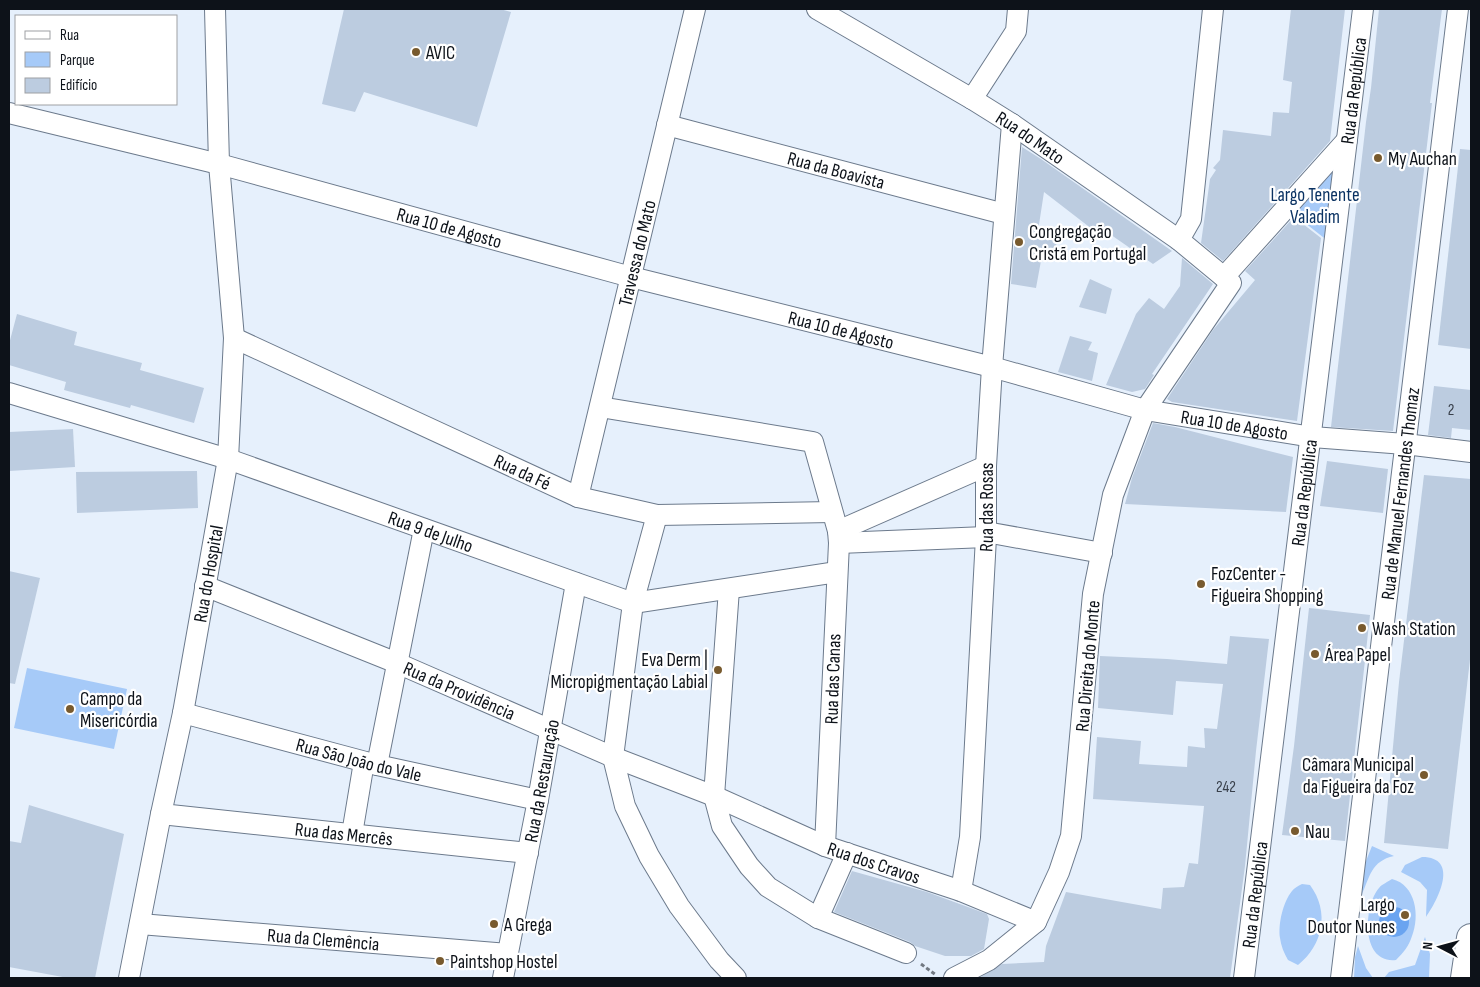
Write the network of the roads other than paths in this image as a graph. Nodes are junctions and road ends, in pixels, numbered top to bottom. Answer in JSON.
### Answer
{"nodes":[{"id":1,"x":215,"y":9,"type":"edge"},
{"id":2,"x":695,"y":9,"type":"edge"},
{"id":3,"x":816,"y":9,"type":"edge"},
{"id":4,"x":1018,"y":9,"type":"edge"},
{"id":5,"x":1214,"y":9,"type":"edge"},
{"id":6,"x":1363,"y":9,"type":"edge"},
{"id":7,"x":1462,"y":15,"type":"edge"},
{"id":8,"x":972,"y":99,"type":"junction"},
{"id":9,"x":9,"y":113,"type":"edge"},
{"id":10,"x":1012,"y":124,"type":"junction"},
{"id":11,"x":667,"y":125,"type":"junction"},
{"id":12,"x":1347,"y":140,"type":"junction"},
{"id":13,"x":219,"y":164,"type":"junction"},
{"id":14,"x":1004,"y":214,"type":"junction"},
{"id":15,"x":1179,"y":240,"type":"junction"},
{"id":16,"x":631,"y":277,"type":"junction"},
{"id":17,"x":1228,"y":280,"type":"junction"},
{"id":18,"x":234,"y":338,"type":"junction"},
{"id":19,"x":992,"y":367,"type":"junction"},
{"id":20,"x":9,"y":393,"type":"edge"},
{"id":21,"x":600,"y":406,"type":"junction"},
{"id":22,"x":1145,"y":410,"type":"junction"},
{"id":23,"x":1312,"y":438,"type":"junction"},
{"id":24,"x":1405,"y":444,"type":"junction"},
{"id":25,"x":1471,"y":452,"type":"edge"},
{"id":26,"x":228,"y":459,"type":"junction"},
{"id":27,"x":986,"y":466,"type":"junction"},
{"id":28,"x":578,"y":497,"type":"junction"},
{"id":29,"x":657,"y":514,"type":"junction"},
{"id":30,"x":424,"y":529,"type":"junction"},
{"id":31,"x":836,"y":529,"type":"junction"},
{"id":32,"x":986,"y":535,"type":"junction"},
{"id":33,"x":1102,"y":553,"type":"junction"},
{"id":34,"x":837,"y":572,"type":"junction"},
{"id":35,"x":576,"y":583,"type":"junction"},
{"id":36,"x":205,"y":586,"type":"junction"},
{"id":37,"x":728,"y":588,"type":"junction"},
{"id":38,"x":633,"y":603,"type":"junction"},
{"id":39,"x":397,"y":663,"type":"junction"},
{"id":40,"x":183,"y":713,"type":"junction"},
{"id":41,"x":550,"y":729,"type":"junction"},
{"id":42,"x":613,"y":757,"type":"junction"},
{"id":43,"x":370,"y":764,"type":"junction"},
{"id":44,"x":714,"y":796,"type":"junction"},
{"id":45,"x":538,"y":800,"type":"junction"},
{"id":46,"x":160,"y":814,"type":"junction"},
{"id":47,"x":352,"y":834,"type":"junction"},
{"id":48,"x":825,"y":846,"type":"junction"},
{"id":49,"x":528,"y":852,"type":"junction"},
{"id":50,"x":847,"y":853,"type":"junction"},
{"id":51,"x":961,"y":891,"type":"junction"},
{"id":52,"x":818,"y":918,"type":"junction"},
{"id":53,"x":1036,"y":922,"type":"junction"},
{"id":54,"x":140,"y":924,"type":"junction"},
{"id":55,"x":1471,"y":938,"type":"edge"},
{"id":56,"x":906,"y":953,"type":"dead end"},
{"id":57,"x":508,"y":954,"type":"junction"},
{"id":58,"x":129,"y":978,"type":"edge"},
{"id":59,"x":503,"y":978,"type":"edge"},
{"id":60,"x":736,"y":978,"type":"edge"},
{"id":61,"x":954,"y":978,"type":"edge"},
{"id":62,"x":1244,"y":978,"type":"edge"},
{"id":63,"x":1340,"y":978,"type":"edge"},
{"id":64,"x":1465,"y":978,"type":"edge"}],
"edges":[{"from":1,"to":13,"type":"street","name":"Rua do Hospital"},
{"from":2,"to":11,"type":"street","name":"Travessa do Mato"},
{"from":3,"to":8,"type":"street","name":"Rua do Mato"},
{"from":4,"to":8,"type":"street"},
{"from":5,"to":15,"type":"street"},
{"from":6,"to":12,"type":"street","name":"Rua da República"},
{"from":7,"to":24,"type":"street","name":"Rua de Manuel Fernandes Thomaz"},
{"from":8,"to":10,"type":"street","name":"Rua do Mato"},
{"from":9,"to":13,"type":"street","name":"Rua 10 de Agosto"},
{"from":10,"to":14,"type":"street","name":"Rua das Rosas"},
{"from":10,"to":15,"type":"street","name":"Rua do Mato"},
{"from":11,"to":14,"type":"street","name":"Rua da Boavista"},
{"from":11,"to":16,"type":"street","name":"Travessa do Mato"},
{"from":12,"to":17,"type":"street","name":"Rua Direita do Monte"},
{"from":12,"to":23,"type":"street","name":"Rua da República"},
{"from":13,"to":16,"type":"street","name":"Rua 10 de Agosto"},
{"from":13,"to":18,"type":"street","name":"Rua do Hospital"},
{"from":14,"to":19,"type":"street","name":"Rua das Rosas"},
{"from":15,"to":17,"type":"street","name":"Rua do Mato"},
{"from":16,"to":19,"type":"street","name":"Rua 10 de Agosto"},
{"from":16,"to":21,"type":"street","name":"Travessa do Mato"},
{"from":17,"to":22,"type":"street","name":"Rua Direita do Monte"},
{"from":18,"to":26,"type":"street","name":"Rua do Hospital"},
{"from":18,"to":28,"type":"street","name":"Rua da Fé"},
{"from":19,"to":22,"type":"street","name":"Rua 10 de Agosto"},
{"from":19,"to":27,"type":"street","name":"Rua das Rosas"},
{"from":20,"to":26,"type":"street","name":"Rua 9 de Julho"},
{"from":21,"to":28,"type":"street","name":"Travessa do Mato"},
{"from":21,"to":31,"type":"street","name":"Rua das Canas"},
{"from":22,"to":23,"type":"street","name":"Rua 10 de Agosto"},
{"from":22,"to":33,"type":"street","name":"Rua Direita do Monte"},
{"from":23,"to":24,"type":"street","name":"Rua 10 de Agosto"},
{"from":23,"to":62,"type":"street","name":"Rua da República"},
{"from":24,"to":25,"type":"street","name":"Rua 10 de Agosto"},
{"from":24,"to":63,"type":"street","name":"Rua de Manuel Fernandes Thomaz"},
{"from":26,"to":30,"type":"street","name":"Rua 9 de Julho"},
{"from":26,"to":36,"type":"street","name":"Rua do Hospital"},
{"from":27,"to":31,"type":"street"},
{"from":27,"to":32,"type":"street","name":"Rua das Rosas"},
{"from":28,"to":29,"type":"street","name":"Rua da Fé"},
{"from":29,"to":31,"type":"street","name":"Rua da Fé"},
{"from":29,"to":38,"type":"street"},
{"from":30,"to":35,"type":"street","name":"Rua 9 de Julho"},
{"from":30,"to":39,"type":"street"},
{"from":31,"to":32,"type":"street","name":"Rua da Fé"},
{"from":31,"to":34,"type":"street","name":"Rua das Canas"},
{"from":32,"to":33,"type":"street","name":"Rua da Fé"},
{"from":32,"to":51,"type":"street","name":"Rua das Rosas"},
{"from":33,"to":53,"type":"street","name":"Rua Direita do Monte"},
{"from":34,"to":37,"type":"street"},
{"from":34,"to":48,"type":"street","name":"Rua das Canas"},
{"from":35,"to":38,"type":"street","name":"Rua 9 de Julho"},
{"from":35,"to":41,"type":"street","name":"Rua da Restauração"},
{"from":36,"to":39,"type":"street","name":"Rua da Providência"},
{"from":36,"to":40,"type":"street","name":"Rua do Hospital"},
{"from":37,"to":38,"type":"street"},
{"from":37,"to":44,"type":"street"},
{"from":38,"to":42,"type":"street"},
{"from":39,"to":41,"type":"street","name":"Rua da Providência"},
{"from":39,"to":43,"type":"street"},
{"from":40,"to":43,"type":"street","name":"Rua São João do Vale"},
{"from":40,"to":46,"type":"street","name":"Rua do Hospital"},
{"from":41,"to":42,"type":"street","name":"Rua da Providência"},
{"from":41,"to":45,"type":"street","name":"Rua da Restauração"},
{"from":42,"to":44,"type":"street","name":"Rua da Providência"},
{"from":42,"to":60,"type":"street"},
{"from":43,"to":45,"type":"street","name":"Rua São João do Vale"},
{"from":43,"to":47,"type":"street"},
{"from":44,"to":48,"type":"street","name":"Rua dos Cravos"},
{"from":44,"to":52,"type":"street"},
{"from":45,"to":49,"type":"street","name":"Rua da Restauração"},
{"from":46,"to":47,"type":"street","name":"Rua das Mercês"},
{"from":46,"to":54,"type":"street","name":"Rua do Hospital"},
{"from":47,"to":49,"type":"street","name":"Rua das Mercês"},
{"from":48,"to":50,"type":"street","name":"Rua dos Cravos"},
{"from":49,"to":57,"type":"street","name":"Rua da Restauração"},
{"from":50,"to":51,"type":"street","name":"Rua dos Cravos"},
{"from":50,"to":52,"type":"street"},
{"from":51,"to":53,"type":"street","name":"Rua dos Cravos"},
{"from":52,"to":56,"type":"street"},
{"from":53,"to":61,"type":"street"},
{"from":54,"to":57,"type":"street","name":"Rua da Clemência"},
{"from":54,"to":58,"type":"street","name":"Rua do Hospital"},
{"from":55,"to":64,"type":"main road"},
{"from":57,"to":59,"type":"street","name":"Rua da Restauração"}]}
